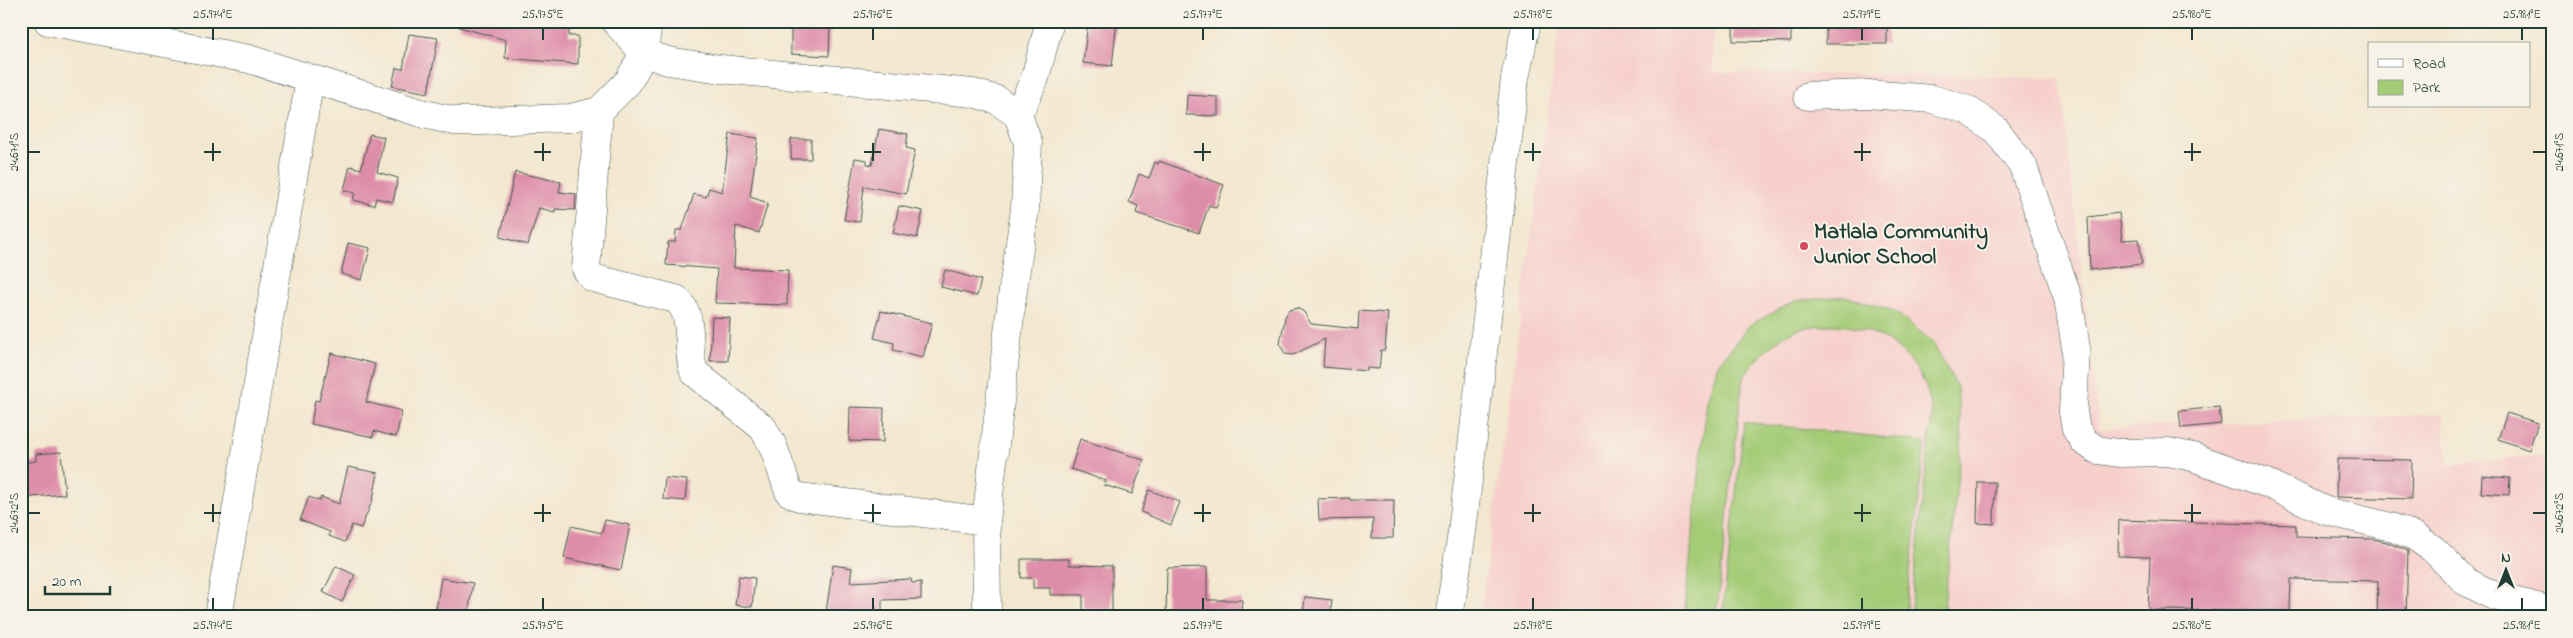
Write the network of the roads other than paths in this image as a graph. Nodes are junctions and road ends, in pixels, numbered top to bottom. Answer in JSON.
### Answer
{"nodes":[{"id":1,"x":48,"y":21,"type":"edge"},
{"id":2,"x":615,"y":21,"type":"edge"},
{"id":3,"x":648,"y":21,"type":"edge"},
{"id":4,"x":1050,"y":21,"type":"edge"},
{"id":5,"x":1526,"y":21,"type":"edge"},
{"id":6,"x":644,"y":53,"type":"junction"},
{"id":7,"x":310,"y":79,"type":"junction"},
{"id":8,"x":1808,"y":96,"type":"dead end"},
{"id":9,"x":599,"y":111,"type":"junction"},
{"id":10,"x":1018,"y":115,"type":"junction"},
{"id":11,"x":986,"y":521,"type":"junction"},
{"id":12,"x":2552,"y":611,"type":"edge"},
{"id":13,"x":218,"y":617,"type":"edge"},
{"id":14,"x":987,"y":617,"type":"edge"},
{"id":15,"x":1449,"y":617,"type":"edge"}],
"edges":[{"from":1,"to":7,"type":"street"},
{"from":2,"to":6,"type":"street"},
{"from":3,"to":6,"type":"street"},
{"from":4,"to":10,"type":"street"},
{"from":5,"to":15,"type":"street"},
{"from":6,"to":9,"type":"street"},
{"from":6,"to":10,"type":"street"},
{"from":7,"to":9,"type":"street"},
{"from":7,"to":13,"type":"street"},
{"from":8,"to":12,"type":"street"},
{"from":9,"to":11,"type":"street"},
{"from":10,"to":11,"type":"street"},
{"from":11,"to":14,"type":"street"}]}
